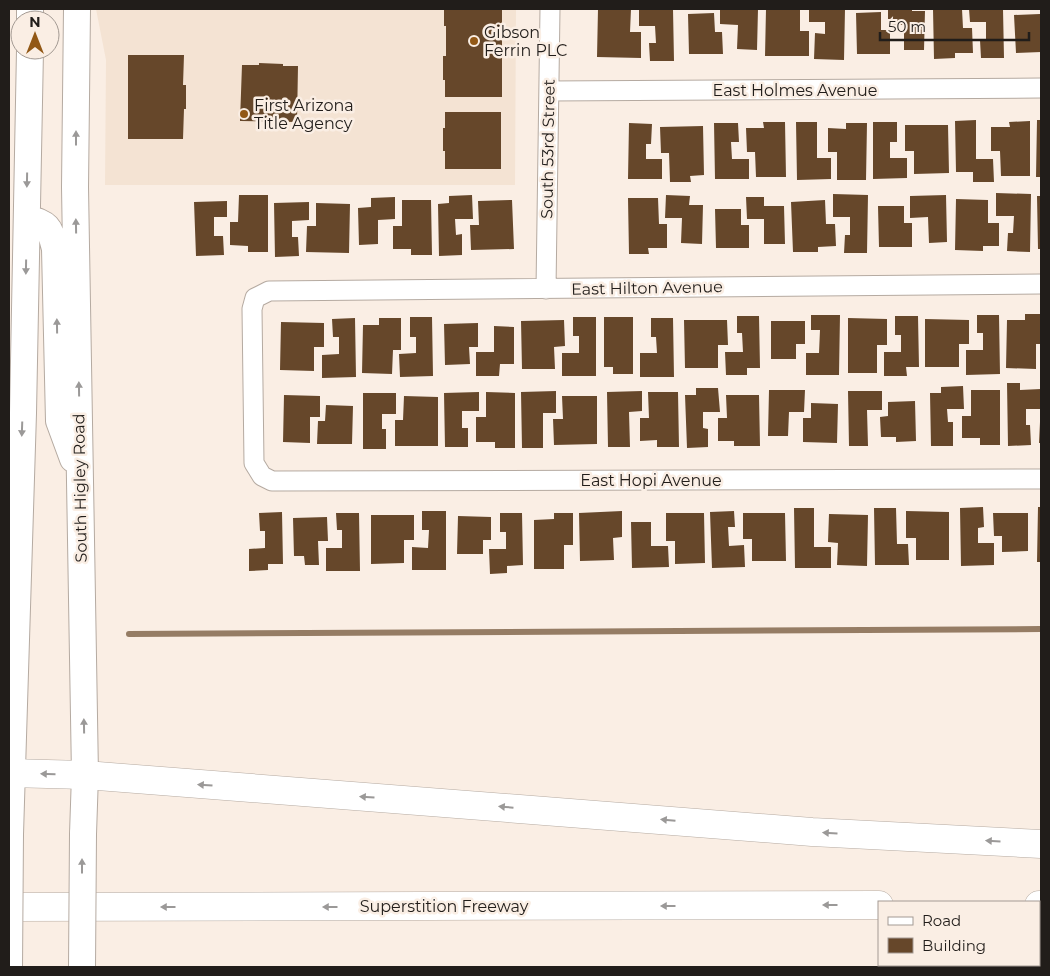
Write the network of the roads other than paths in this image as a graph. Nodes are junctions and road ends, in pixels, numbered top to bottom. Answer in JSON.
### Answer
{"nodes":[{"id":1,"x":77,"y":9,"type":"edge"},
{"id":2,"x":550,"y":9,"type":"edge"},
{"id":3,"x":30,"y":60,"type":"edge"},
{"id":4,"x":1041,"y":88,"type":"edge"},
{"id":5,"x":549,"y":91,"type":"junction"},
{"id":6,"x":27,"y":218,"type":"junction"},
{"id":7,"x":1041,"y":284,"type":"edge"},
{"id":8,"x":546,"y":289,"type":"junction"},
{"id":9,"x":80,"y":476,"type":"junction"},
{"id":10,"x":262,"y":476,"type":"joint"},
{"id":11,"x":1041,"y":479,"type":"edge"},
{"id":12,"x":10,"y":773,"type":"edge"},
{"id":13,"x":85,"y":775,"type":"junction"},
{"id":14,"x":10,"y":834,"type":"edge"},
{"id":15,"x":1041,"y":844,"type":"edge"},
{"id":16,"x":878,"y":905,"type":"edge"},
{"id":17,"x":9,"y":908,"type":"edge"},
{"id":18,"x":9,"y":967,"type":"edge"},
{"id":19,"x":82,"y":967,"type":"edge"}],
"edges":[{"from":9,"to":1,"type":"main road","name":"South Higley Road","one_way":true},
{"from":2,"to":5,"type":"street","name":"South 53rd Street"},
{"from":3,"to":6,"type":"main road","one_way":true},
{"from":4,"to":5,"type":"street","name":"East Holmes Avenue"},
{"from":5,"to":8,"type":"street","name":"South 53rd Street"},
{"from":9,"to":6,"type":"main road","one_way":true},
{"from":6,"to":12,"type":"main road","one_way":true},
{"from":7,"to":8,"type":"street","name":"East Hilton Avenue"},
{"from":8,"to":10,"type":"street","name":"East Hilton Avenue"},
{"from":13,"to":9,"type":"main road","name":"South Higley Road","one_way":true},
{"from":10,"to":11,"type":"street","name":"East Hopi Avenue"},
{"from":13,"to":12,"type":"highway","one_way":true},
{"from":12,"to":14,"type":"main road"},
{"from":15,"to":13,"type":"highway","one_way":true},
{"from":19,"to":13,"type":"main road","name":"South Higley Road","one_way":true,"bridge":true},
{"from":14,"to":18,"type":"main road","bridge":true},
{"from":16,"to":17,"type":"highway","name":"Superstition Freeway","one_way":true}]}
